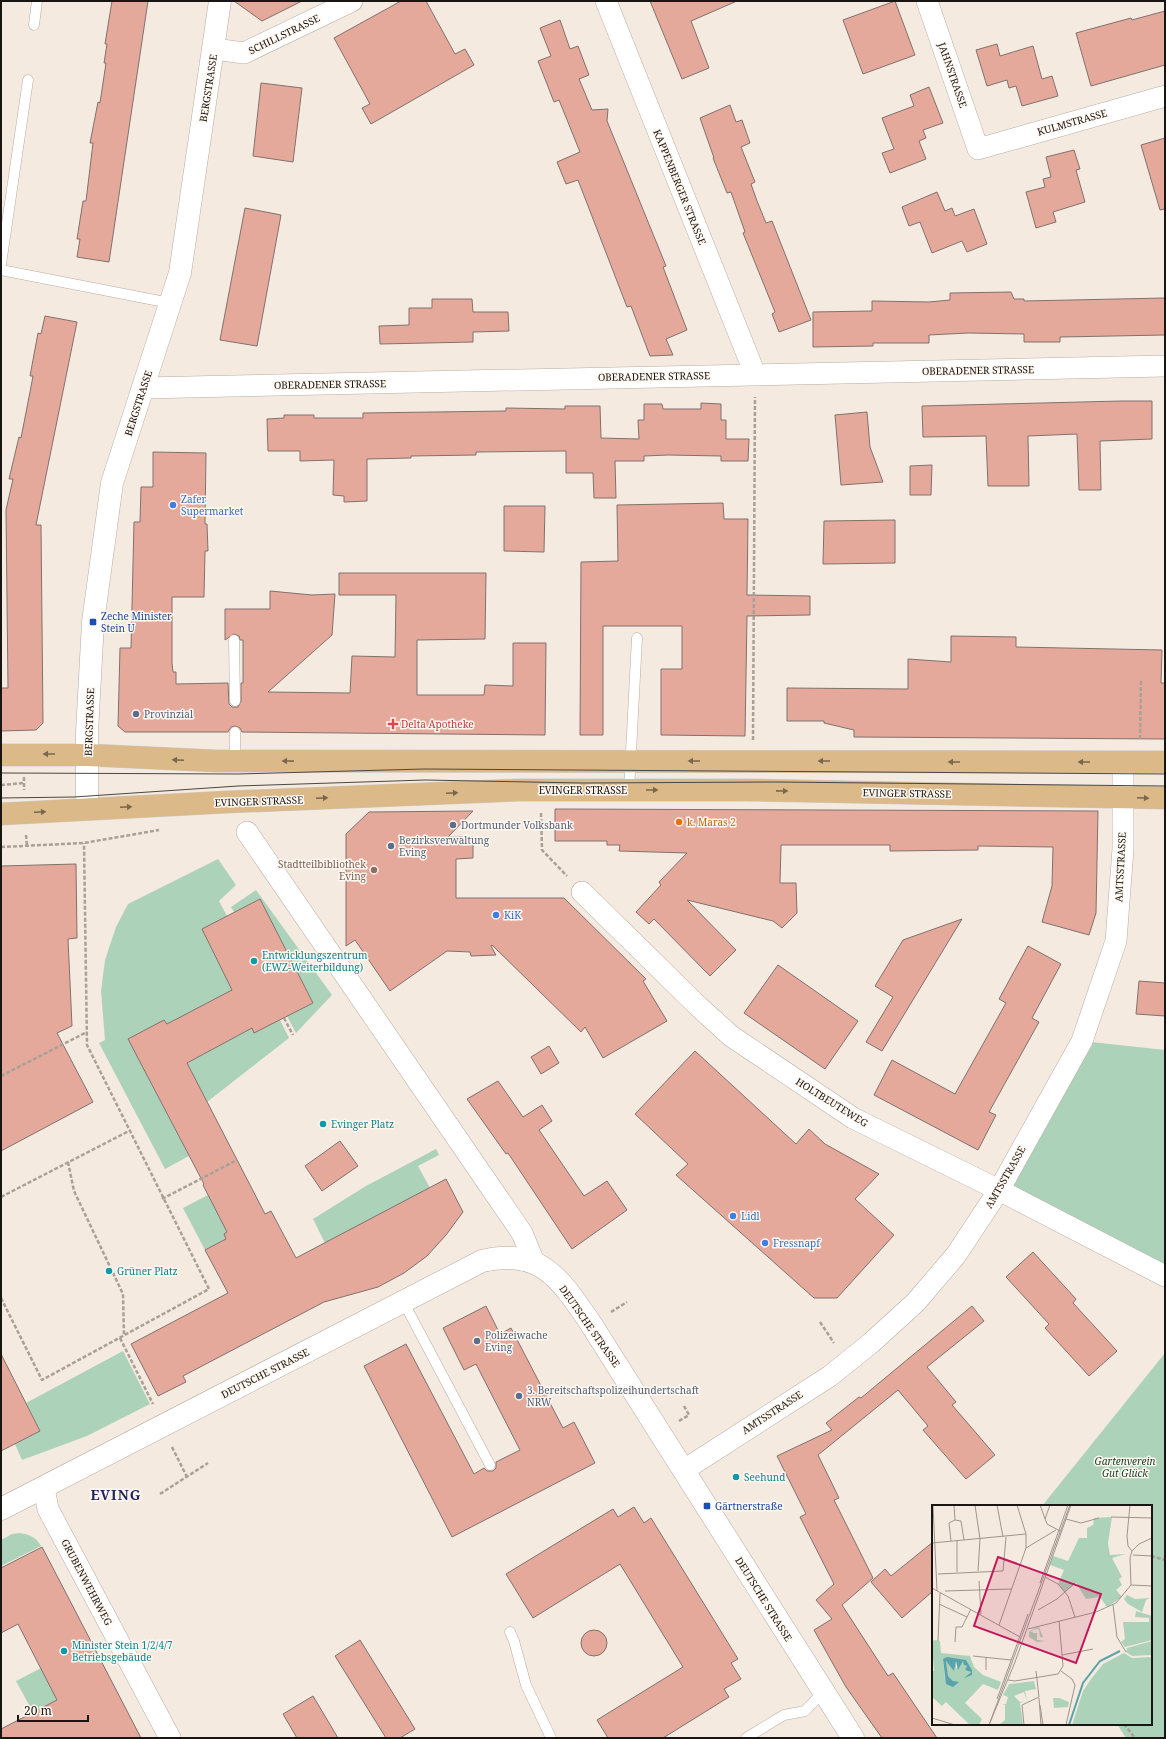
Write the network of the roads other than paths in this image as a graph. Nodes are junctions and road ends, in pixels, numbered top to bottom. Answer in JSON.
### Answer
{"nodes":[{"id":1,"x":37,"y":1,"type":"edge"},
{"id":2,"x":220,"y":1,"type":"edge"},
{"id":3,"x":352,"y":1,"type":"edge"},
{"id":4,"x":606,"y":1,"type":"edge"},
{"id":5,"x":927,"y":1,"type":"edge"},
{"id":6,"x":34,"y":25,"type":"dead end"},
{"id":7,"x":214,"y":49,"type":"junction"},
{"id":8,"x":28,"y":80,"type":"dead end"},
{"id":9,"x":1165,"y":96,"type":"edge"},
{"id":10,"x":978,"y":149,"type":"joint"},
{"id":11,"x":1,"y":264,"type":"edge"},
{"id":12,"x":1,"y":270,"type":"edge"},
{"id":13,"x":170,"y":303,"type":"junction"},
{"id":14,"x":1165,"y":366,"type":"edge"},
{"id":15,"x":755,"y":374,"type":"junction"},
{"id":16,"x":143,"y":388,"type":"junction"},
{"id":17,"x":637,"y":638,"type":"dead end"},
{"id":18,"x":234,"y":640,"type":"dead end"},
{"id":19,"x":234,"y":701,"type":"dead end"},
{"id":20,"x":234,"y":732,"type":"dead end"},
{"id":21,"x":1,"y":755,"type":"edge"},
{"id":22,"x":88,"y":755,"type":"junction"},
{"id":23,"x":235,"y":761,"type":"junction"},
{"id":24,"x":631,"y":761,"type":"junction"},
{"id":25,"x":1123,"y":762,"type":"junction"},
{"id":26,"x":1165,"y":762,"type":"edge"},
{"id":27,"x":630,"y":790,"type":"junction"},
{"id":28,"x":1122,"y":797,"type":"junction"},
{"id":29,"x":1165,"y":798,"type":"edge"},
{"id":30,"x":87,"y":809,"type":"junction"},
{"id":31,"x":1,"y":814,"type":"edge"},
{"id":32,"x":247,"y":832,"type":"dead end"},
{"id":33,"x":582,"y":892,"type":"road end"},
{"id":34,"x":999,"y":1190,"type":"junction"},
{"id":35,"x":534,"y":1262,"type":"junction"},
{"id":36,"x":1165,"y":1276,"type":"edge"},
{"id":37,"x":403,"y":1301,"type":"junction"},
{"id":38,"x":490,"y":1465,"type":"dead end"},
{"id":39,"x":684,"y":1470,"type":"junction"},
{"id":40,"x":44,"y":1488,"type":"junction"},
{"id":41,"x":1,"y":1509,"type":"edge"},
{"id":42,"x":510,"y":1632,"type":"dead end"},
{"id":43,"x":823,"y":1692,"type":"junction"},
{"id":44,"x":170,"y":1738,"type":"edge"},
{"id":45,"x":551,"y":1738,"type":"edge"},
{"id":46,"x":746,"y":1738,"type":"edge"},
{"id":47,"x":853,"y":1738,"type":"edge"}],
"edges":[{"from":1,"to":6,"type":"lane"},
{"from":2,"to":7,"type":"street","name":"BERGSTRASSE"},
{"from":3,"to":7,"type":"street","name":"SCHILLSTRASSE"},
{"from":4,"to":15,"type":"street","name":"KAPPENBERGER STRASSE"},
{"from":5,"to":10,"type":"street","name":"JAHNSTRASSE"},
{"from":7,"to":13,"type":"street","name":"BERGSTRASSE"},
{"from":8,"to":11,"type":"lane"},
{"from":9,"to":10,"type":"street","name":"KULMSTRASSE"},
{"from":12,"to":13,"type":"lane"},
{"from":13,"to":16,"type":"street","name":"BERGSTRASSE"},
{"from":14,"to":15,"type":"street","name":"OBERADENER STRASSE"},
{"from":15,"to":16,"type":"street","name":"OBERADENER STRASSE"},
{"from":16,"to":22,"type":"street","name":"BERGSTRASSE"},
{"from":17,"to":24,"type":"lane"},
{"from":18,"to":19,"type":"lane"},
{"from":20,"to":23,"type":"lane"},
{"from":22,"to":21,"type":"main road","one_way":true},
{"from":23,"to":22,"type":"main road","one_way":true},
{"from":22,"to":30,"type":"street","name":"BERGSTRASSE"},
{"from":24,"to":23,"type":"main road","one_way":true},
{"from":25,"to":24,"type":"main road","one_way":true},
{"from":24,"to":27,"type":"lane"},
{"from":25,"to":26,"type":"main road"},
{"from":25,"to":28,"type":"street","name":"AMTSSTRASSE"},
{"from":27,"to":28,"type":"main road","name":"EVINGER STRASSE","one_way":true},
{"from":30,"to":27,"type":"main road","name":"EVINGER STRASSE","one_way":true},
{"from":28,"to":29,"type":"main road","name":"EVINGER STRASSE","one_way":true},
{"from":28,"to":34,"type":"street","name":"AMTSSTRASSE"},
{"from":31,"to":30,"type":"main road","name":"EVINGER STRASSE","one_way":true},
{"from":32,"to":35,"type":"street"},
{"from":33,"to":34,"type":"street","name":"HOLTBEUTEWEG"},
{"from":34,"to":36,"type":"street","name":"HOLTBEUTEWEG"},
{"from":34,"to":39,"type":"street","name":"AMTSSTRASSE"},
{"from":35,"to":37,"type":"street","name":"DEUTSCHE STRASSE"},
{"from":35,"to":39,"type":"street","name":"DEUTSCHE STRASSE"},
{"from":37,"to":38,"type":"lane"},
{"from":37,"to":40,"type":"street","name":"DEUTSCHE STRASSE"},
{"from":39,"to":43,"type":"street","name":"DEUTSCHE STRASSE"},
{"from":40,"to":41,"type":"street","name":"DEUTSCHE STRASSE"},
{"from":40,"to":44,"type":"street","name":"GRUBENWEHRWEG"},
{"from":42,"to":45,"type":"lane"},
{"from":43,"to":46,"type":"lane"},
{"from":43,"to":47,"type":"street","name":"DEUTSCHE STRASSE"}]}
